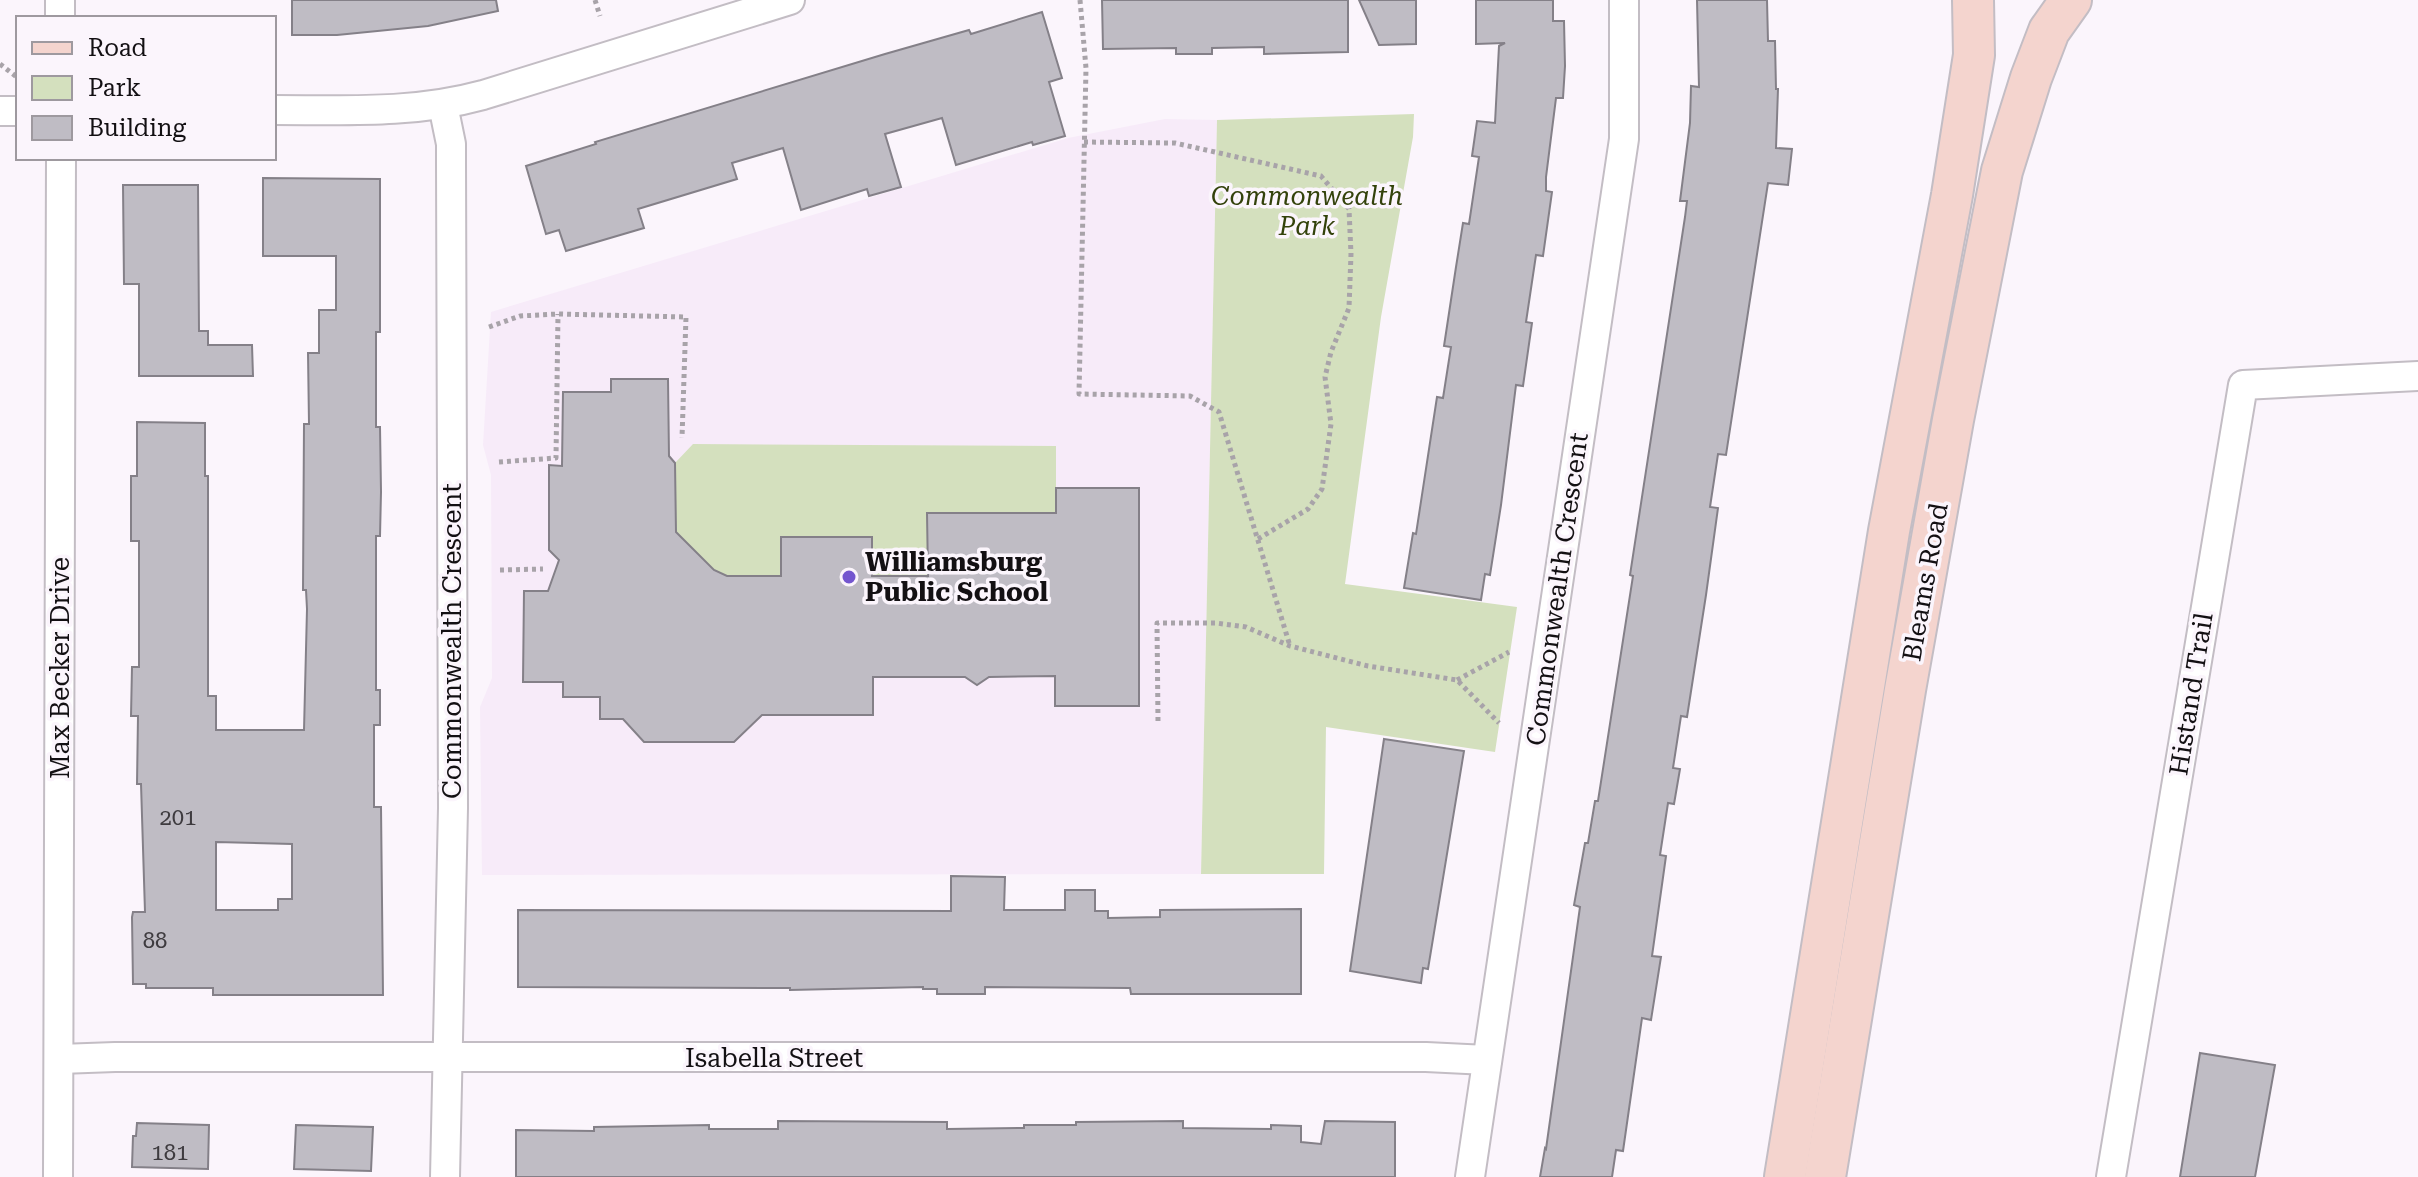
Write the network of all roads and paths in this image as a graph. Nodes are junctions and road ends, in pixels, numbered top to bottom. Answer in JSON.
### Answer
{"nodes":[{"id":1,"x":595,"y":0,"type":"edge"},
{"id":2,"x":790,"y":0,"type":"edge"},
{"id":3,"x":1080,"y":0,"type":"edge"},
{"id":4,"x":1624,"y":0,"type":"edge"},
{"id":5,"x":1973,"y":0,"type":"edge"},
{"id":6,"x":2071,"y":0,"type":"edge"},
{"id":7,"x":600,"y":16,"type":"dead end"},
{"id":8,"x":0,"y":64,"type":"edge"},
{"id":9,"x":16,"y":76,"type":"edge"},
{"id":10,"x":443,"y":105,"type":"junction"},
{"id":11,"x":276,"y":110,"type":"edge"},
{"id":12,"x":1084,"y":142,"type":"junction"},
{"id":13,"x":61,"y":160,"type":"edge"},
{"id":14,"x":558,"y":314,"type":"junction"},
{"id":15,"x":489,"y":327,"type":"dead end"},
{"id":16,"x":2418,"y":376,"type":"edge"},
{"id":17,"x":682,"y":438,"type":"dead end"},
{"id":18,"x":499,"y":462,"type":"dead end"},
{"id":19,"x":1258,"y":539,"type":"junction"},
{"id":20,"x":543,"y":569,"type":"dead end"},
{"id":21,"x":500,"y":570,"type":"dead end"},
{"id":22,"x":1290,"y":646,"type":"junction"},
{"id":23,"x":1509,"y":652,"type":"dead end"},
{"id":24,"x":1457,"y":680,"type":"junction"},
{"id":25,"x":1158,"y":721,"type":"dead end"},
{"id":26,"x":1499,"y":723,"type":"dead end"},
{"id":27,"x":447,"y":1058,"type":"junction"},
{"id":28,"x":60,"y":1059,"type":"junction"},
{"id":29,"x":1487,"y":1060,"type":"junction"},
{"id":30,"x":58,"y":1177,"type":"edge"},
{"id":31,"x":445,"y":1177,"type":"edge"},
{"id":32,"x":1470,"y":1177,"type":"edge"},
{"id":33,"x":1785,"y":1177,"type":"edge"},
{"id":34,"x":1825,"y":1177,"type":"edge"},
{"id":35,"x":2111,"y":1177,"type":"edge"}],
"edges":[{"from":1,"to":7,"type":"path"},
{"from":2,"to":10,"type":"street"},
{"from":3,"to":12,"type":"path"},
{"from":4,"to":29,"type":"street","name":"Commonwealth Crescent"},
{"from":5,"to":33,"type":"main road","name":"Bleams Road"},
{"from":6,"to":34,"type":"main road","name":"Bleams Road"},
{"from":8,"to":9,"type":"path"},
{"from":10,"to":11,"type":"street"},
{"from":10,"to":27,"type":"street","name":"Commonwealth Crescent"},
{"from":12,"to":19,"type":"path"},
{"from":12,"to":19,"type":"path"},
{"from":13,"to":28,"type":"street","name":"Max Becker Drive"},
{"from":14,"to":15,"type":"path"},
{"from":14,"to":17,"type":"path"},
{"from":14,"to":18,"type":"path"},
{"from":16,"to":35,"type":"street","name":"Histand Trail"},
{"from":19,"to":22,"type":"path"},
{"from":20,"to":21,"type":"path"},
{"from":22,"to":24,"type":"path"},
{"from":22,"to":25,"type":"path"},
{"from":23,"to":24,"type":"path"},
{"from":24,"to":26,"type":"path"},
{"from":27,"to":28,"type":"street","name":"Isabella Street"},
{"from":27,"to":29,"type":"street","name":"Isabella Street"},
{"from":27,"to":31,"type":"street","name":"Commonwealth Crescent"},
{"from":28,"to":30,"type":"street","name":"Max Becker Drive"},
{"from":29,"to":32,"type":"street","name":"Commonwealth Crescent"}]}
